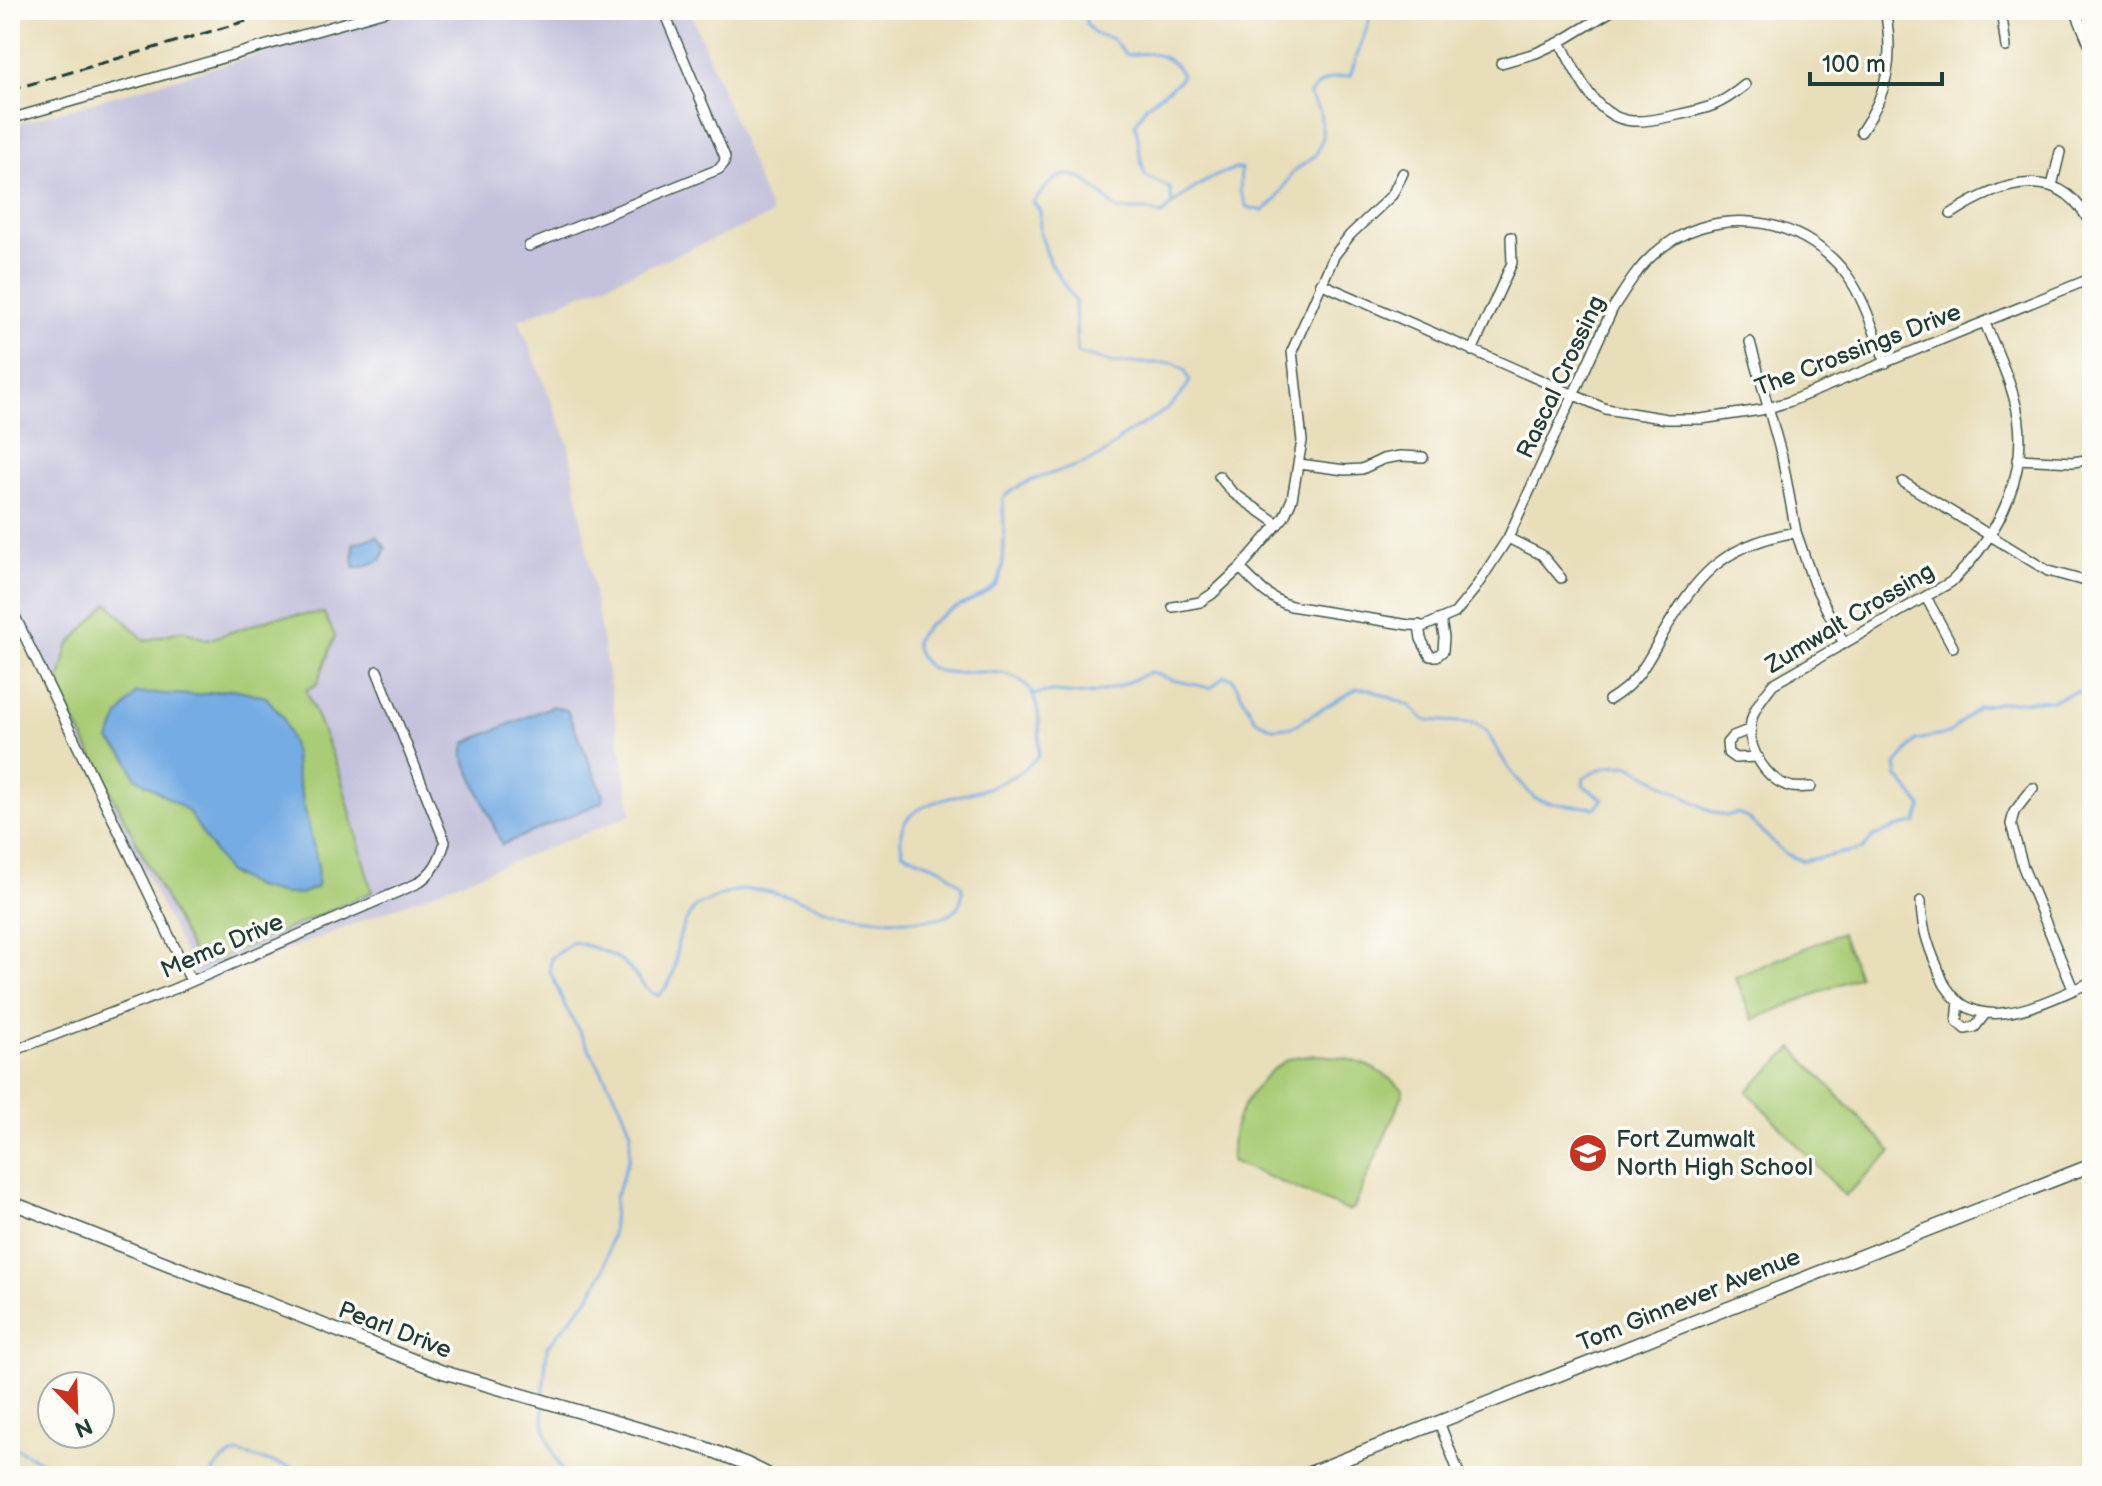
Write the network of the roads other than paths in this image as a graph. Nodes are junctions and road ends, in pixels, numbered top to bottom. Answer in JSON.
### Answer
{"nodes":[{"id":1,"x":389,"y":10,"type":"edge"},
{"id":2,"x":663,"y":10,"type":"edge"},
{"id":3,"x":1613,"y":10,"type":"edge"},
{"id":4,"x":1885,"y":10,"type":"edge"},
{"id":5,"x":2001,"y":10,"type":"edge"},
{"id":6,"x":2075,"y":10,"type":"edge"},
{"id":7,"x":1560,"y":42,"type":"junction"},
{"id":8,"x":2006,"y":47,"type":"dead end"},
{"id":9,"x":2092,"y":51,"type":"edge"},
{"id":10,"x":1501,"y":63,"type":"dead end"},
{"id":11,"x":1745,"y":85,"type":"dead end"},
{"id":12,"x":10,"y":119,"type":"edge"},
{"id":13,"x":1861,"y":132,"type":"dead end"},
{"id":14,"x":2060,"y":152,"type":"dead end"},
{"id":15,"x":1403,"y":173,"type":"dead end"},
{"id":16,"x":2052,"y":186,"type":"junction"},
{"id":17,"x":1951,"y":214,"type":"dead end"},
{"id":18,"x":2092,"y":228,"type":"edge"},
{"id":19,"x":1511,"y":237,"type":"dead end"},
{"id":20,"x":529,"y":246,"type":"dead end"},
{"id":21,"x":2092,"y":278,"type":"edge"},
{"id":22,"x":1320,"y":283,"type":"junction"},
{"id":23,"x":1985,"y":323,"type":"junction"},
{"id":24,"x":1750,"y":342,"type":"dead end"},
{"id":25,"x":1472,"y":351,"type":"junction"},
{"id":26,"x":1886,"y":363,"type":"junction"},
{"id":27,"x":1572,"y":396,"type":"junction"},
{"id":28,"x":1768,"y":408,"type":"junction"},
{"id":29,"x":1423,"y":457,"type":"dead end"},
{"id":30,"x":2018,"y":459,"type":"junction"},
{"id":31,"x":2092,"y":459,"type":"edge"},
{"id":32,"x":1299,"y":464,"type":"junction"},
{"id":33,"x":1219,"y":476,"type":"dead end"},
{"id":34,"x":1903,"y":482,"type":"dead end"},
{"id":35,"x":1278,"y":524,"type":"junction"},
{"id":36,"x":1796,"y":532,"type":"junction"},
{"id":37,"x":1991,"y":537,"type":"junction"},
{"id":38,"x":1508,"y":538,"type":"junction"},
{"id":39,"x":1240,"y":568,"type":"junction"},
{"id":40,"x":1561,"y":578,"type":"dead end"},
{"id":41,"x":2092,"y":583,"type":"edge"},
{"id":42,"x":1926,"y":597,"type":"junction"},
{"id":43,"x":10,"y":606,"type":"edge"},
{"id":44,"x":1173,"y":607,"type":"dead end"},
{"id":45,"x":1441,"y":620,"type":"junction"},
{"id":46,"x":1419,"y":625,"type":"junction"},
{"id":47,"x":1844,"y":644,"type":"junction"},
{"id":48,"x":1953,"y":647,"type":"dead end"},
{"id":49,"x":377,"y":671,"type":"dead end"},
{"id":50,"x":1609,"y":700,"type":"dead end"},
{"id":51,"x":1751,"y":729,"type":"junction"},
{"id":52,"x":1758,"y":757,"type":"junction"},
{"id":53,"x":1811,"y":787,"type":"dead end"},
{"id":54,"x":2033,"y":788,"type":"dead end"},
{"id":55,"x":1921,"y":901,"type":"dead end"},
{"id":56,"x":191,"y":981,"type":"junction"},
{"id":57,"x":2092,"y":982,"type":"edge"},
{"id":58,"x":2073,"y":989,"type":"junction"},
{"id":59,"x":1959,"y":1001,"type":"junction"},
{"id":60,"x":1985,"y":1014,"type":"junction"},
{"id":61,"x":10,"y":1052,"type":"edge"},
{"id":62,"x":2092,"y":1165,"type":"edge"},
{"id":63,"x":10,"y":1202,"type":"edge"},
{"id":64,"x":1439,"y":1422,"type":"junction"},
{"id":65,"x":771,"y":1476,"type":"edge"},
{"id":66,"x":1302,"y":1476,"type":"edge"},
{"id":67,"x":1460,"y":1476,"type":"edge"}],
"edges":[{"from":1,"to":12,"type":"street"},
{"from":2,"to":20,"type":"street"},
{"from":3,"to":7,"type":"street"},
{"from":4,"to":13,"type":"street"},
{"from":5,"to":8,"type":"street"},
{"from":6,"to":9,"type":"street"},
{"from":7,"to":10,"type":"street"},
{"from":7,"to":11,"type":"street"},
{"from":14,"to":16,"type":"street"},
{"from":15,"to":22,"type":"street"},
{"from":16,"to":17,"type":"street"},
{"from":16,"to":18,"type":"street"},
{"from":19,"to":25,"type":"street"},
{"from":21,"to":23,"type":"street","name":"The Crossings Drive"},
{"from":22,"to":25,"type":"street","name":"The Crossings Drive"},
{"from":22,"to":32,"type":"street"},
{"from":23,"to":26,"type":"street","name":"The Crossings Drive"},
{"from":23,"to":30,"type":"street","name":"Zumwalt Crossing"},
{"from":24,"to":28,"type":"street"},
{"from":25,"to":27,"type":"street","name":"The Crossings Drive"},
{"from":26,"to":27,"type":"street","name":"Rascal Crossing"},
{"from":26,"to":28,"type":"street","name":"The Crossings Drive"},
{"from":27,"to":28,"type":"street","name":"The Crossings Drive"},
{"from":27,"to":38,"type":"street","name":"Rascal Crossing"},
{"from":28,"to":36,"type":"street"},
{"from":29,"to":32,"type":"street"},
{"from":30,"to":31,"type":"street"},
{"from":30,"to":37,"type":"street","name":"Zumwalt Crossing"},
{"from":32,"to":35,"type":"street"},
{"from":33,"to":35,"type":"street"},
{"from":34,"to":37,"type":"street"},
{"from":35,"to":39,"type":"street"},
{"from":36,"to":47,"type":"street"},
{"from":36,"to":50,"type":"street"},
{"from":37,"to":41,"type":"street"},
{"from":37,"to":42,"type":"street","name":"Zumwalt Crossing"},
{"from":38,"to":40,"type":"street"},
{"from":38,"to":45,"type":"street","name":"Rascal Crossing"},
{"from":39,"to":44,"type":"street"},
{"from":39,"to":46,"type":"street","name":"Rascal Crossing"},
{"from":42,"to":47,"type":"street","name":"Zumwalt Crossing"},
{"from":42,"to":48,"type":"street"},
{"from":43,"to":56,"type":"street"},
{"from":45,"to":46,"type":"street","name":"Rascal Crossing"},
{"from":45,"to":46,"type":"street"},
{"from":47,"to":51,"type":"street","name":"Zumwalt Crossing"},
{"from":49,"to":56,"type":"street","name":"Memc Drive"},
{"from":51,"to":52,"type":"street"},
{"from":51,"to":52,"type":"street","name":"Zumwalt Crossing"},
{"from":52,"to":53,"type":"street","name":"Zumwalt Crossing"},
{"from":54,"to":58,"type":"street"},
{"from":55,"to":59,"type":"street"},
{"from":56,"to":61,"type":"street","name":"Memc Drive"},
{"from":57,"to":58,"type":"street"},
{"from":58,"to":60,"type":"street"},
{"from":59,"to":60,"type":"street"},
{"from":59,"to":60,"type":"street"},
{"from":62,"to":64,"type":"main road","name":"Tom Ginnever Avenue"},
{"from":63,"to":65,"type":"main road","name":"Pearl Drive"},
{"from":64,"to":66,"type":"main road","name":"Tom Ginnever Avenue"},
{"from":64,"to":67,"type":"street"}]}
